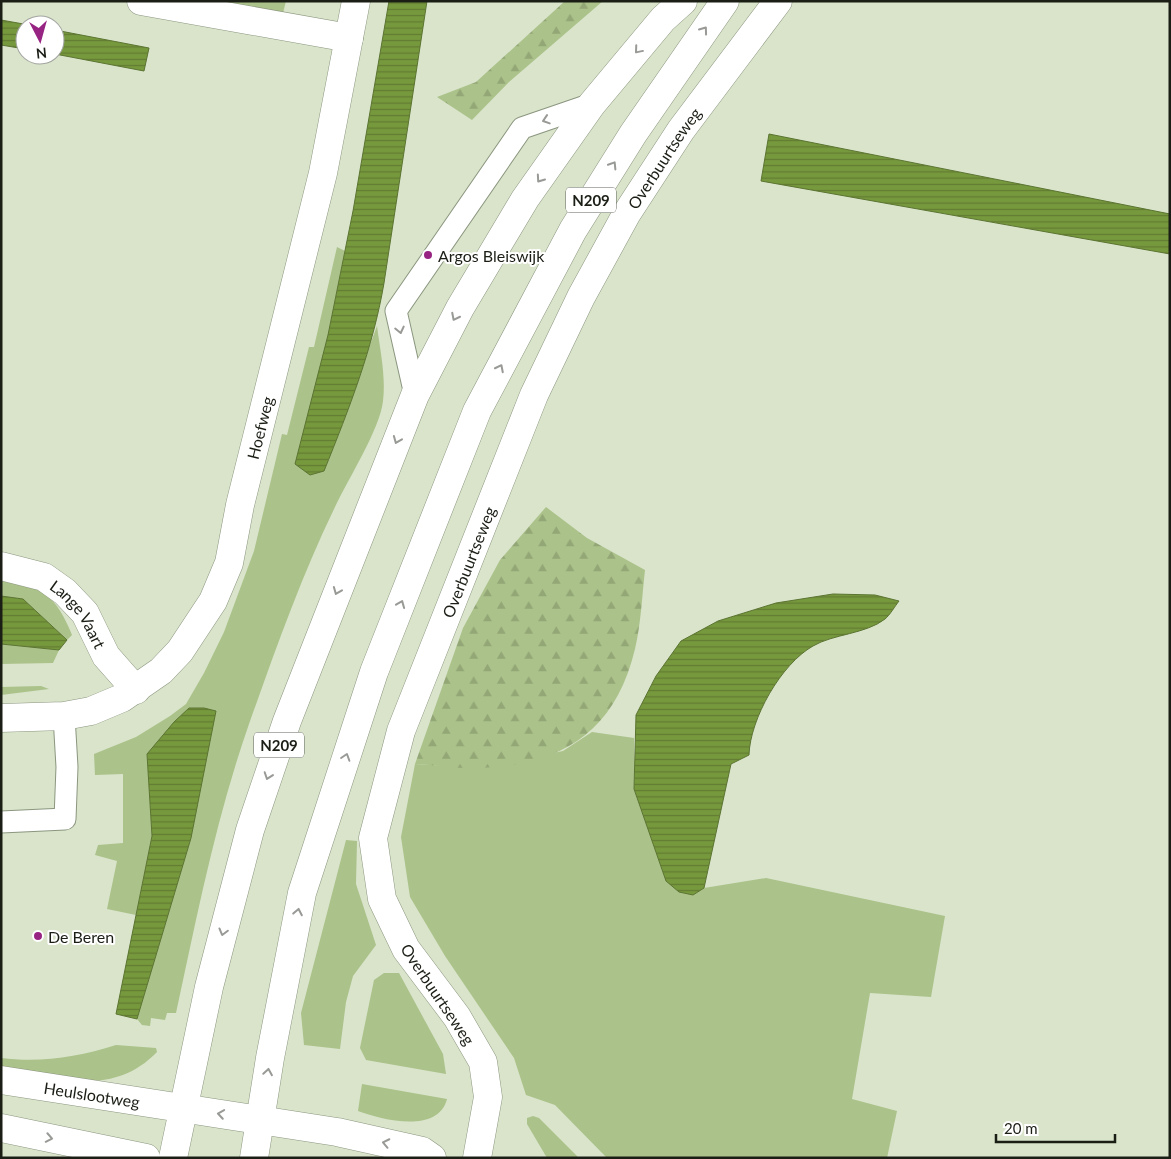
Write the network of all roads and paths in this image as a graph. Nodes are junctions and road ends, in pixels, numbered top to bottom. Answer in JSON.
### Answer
{"nodes":[{"id":1,"x":141,"y":1,"type":"edge"},
{"id":2,"x":356,"y":1,"type":"edge"},
{"id":3,"x":683,"y":1,"type":"edge"},
{"id":4,"x":725,"y":1,"type":"edge"},
{"id":5,"x":778,"y":1,"type":"edge"},
{"id":6,"x":349,"y":38,"type":"junction"},
{"id":7,"x":592,"y":104,"type":"junction"},
{"id":8,"x":415,"y":395,"type":"junction"},
{"id":9,"x":1,"y":566,"type":"edge"},
{"id":10,"x":136,"y":690,"type":"junction"},
{"id":11,"x":64,"y":716,"type":"junction"},
{"id":12,"x":1,"y":718,"type":"edge"},
{"id":13,"x":1,"y":822,"type":"edge"},
{"id":14,"x":1,"y":1080,"type":"edge"},
{"id":15,"x":183,"y":1108,"type":"junction"},
{"id":16,"x":260,"y":1120,"type":"junction"},
{"id":17,"x":1,"y":1128,"type":"edge"},
{"id":18,"x":146,"y":1158,"type":"edge"},
{"id":19,"x":173,"y":1158,"type":"edge"},
{"id":20,"x":254,"y":1158,"type":"edge"},
{"id":21,"x":432,"y":1158,"type":"edge"},
{"id":22,"x":477,"y":1158,"type":"edge"}],
"edges":[{"from":1,"to":6,"type":"street"},
{"from":2,"to":6,"type":"street","name":"Hoefweg"},
{"from":3,"to":7,"type":"street","number":"N209","one_way":true},
{"from":16,"to":4,"type":"street","number":"N209","one_way":true},
{"from":5,"to":22,"type":"street","name":"Overbuurtseweg"},
{"from":6,"to":10,"type":"street","name":"Hoefweg"},
{"from":7,"to":8,"type":"street","number":"N209","one_way":true},
{"from":7,"to":8,"type":"lane","one_way":true},
{"from":8,"to":15,"type":"street","number":"N209","one_way":true},
{"from":9,"to":10,"type":"street","name":"Lange Vaart"},
{"from":10,"to":11,"type":"street","name":"Hoefweg"},
{"from":11,"to":12,"type":"street","name":"Hoefweg"},
{"from":11,"to":13,"type":"lane"},
{"from":14,"to":15,"type":"street","name":"Heulslootweg"},
{"from":16,"to":15,"type":"street","name":"Heulslootweg","one_way":true},
{"from":15,"to":19,"type":"street","number":"N209"},
{"from":16,"to":20,"type":"street","number":"N209"},
{"from":21,"to":16,"type":"street","name":"Heulslootweg","one_way":true},
{"from":17,"to":18,"type":"street","one_way":true}]}
